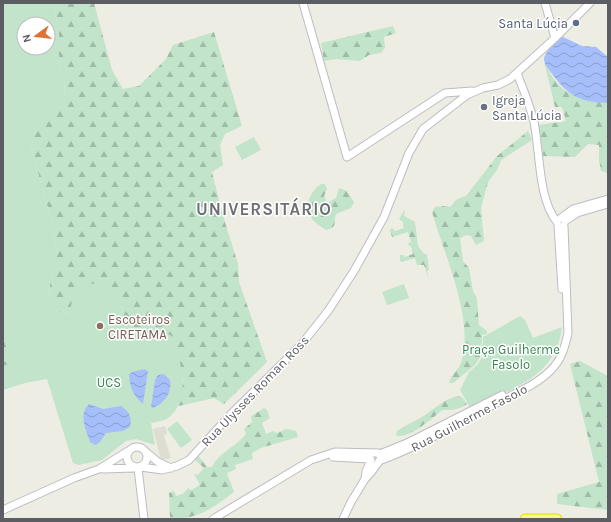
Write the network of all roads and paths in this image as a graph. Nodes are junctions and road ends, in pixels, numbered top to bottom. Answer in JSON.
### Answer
{"nodes":[{"id":1,"x":303,"y":3,"type":"edge"},
{"id":2,"x":545,"y":3,"type":"edge"},
{"id":3,"x":590,"y":3,"type":"edge"},
{"id":4,"x":555,"y":38,"type":"junction"},
{"id":5,"x":517,"y":73,"type":"junction"},
{"id":6,"x":473,"y":91,"type":"junction"},
{"id":7,"x":608,"y":199,"type":"edge"},
{"id":8,"x":608,"y":204,"type":"edge"},
{"id":9,"x":561,"y":222,"type":"junction"},
{"id":10,"x":128,"y":451,"type":"junction"},
{"id":11,"x":146,"y":452,"type":"junction"},
{"id":12,"x":375,"y":459,"type":"junction"},
{"id":13,"x":139,"y":467,"type":"junction"},
{"id":14,"x":172,"y":468,"type":"junction"},
{"id":15,"x":98,"y":469,"type":"junction"},
{"id":16,"x":3,"y":510,"type":"edge"},
{"id":17,"x":144,"y":519,"type":"edge"},
{"id":18,"x":213,"y":519,"type":"edge"},
{"id":19,"x":222,"y":519,"type":"edge"},
{"id":20,"x":343,"y":519,"type":"edge"},
{"id":21,"x":525,"y":519,"type":"edge"},
{"id":22,"x":557,"y":519,"type":"edge"}],
"edges":[{"from":1,"to":6,"type":"street"},
{"from":2,"to":4,"type":"street"},
{"from":3,"to":4,"type":"street"},
{"from":4,"to":5,"type":"street"},
{"from":5,"to":6,"type":"street"},
{"from":5,"to":9,"type":"street"},
{"from":6,"to":14,"type":"street","name":"Rua Ulysses Roman Ross"},
{"from":7,"to":9,"type":"street"},
{"from":8,"to":9,"type":"street"},
{"from":9,"to":12,"type":"street","name":"Rua Guilherme Fasolo"},
{"from":10,"to":11,"type":"street"},
{"from":10,"to":13,"type":"street"},
{"from":10,"to":15,"type":"street"},
{"from":11,"to":13,"type":"street"},
{"from":11,"to":14,"type":"street"},
{"from":12,"to":18,"type":"street"},
{"from":12,"to":19,"type":"street"},
{"from":12,"to":20,"type":"street","name":"Rua Guilherme Fasolo"},
{"from":13,"to":14,"type":"street"},
{"from":13,"to":15,"type":"street"},
{"from":13,"to":17,"type":"street"},
{"from":15,"to":16,"type":"street"},
{"from":21,"to":22,"type":"highway"}]}
